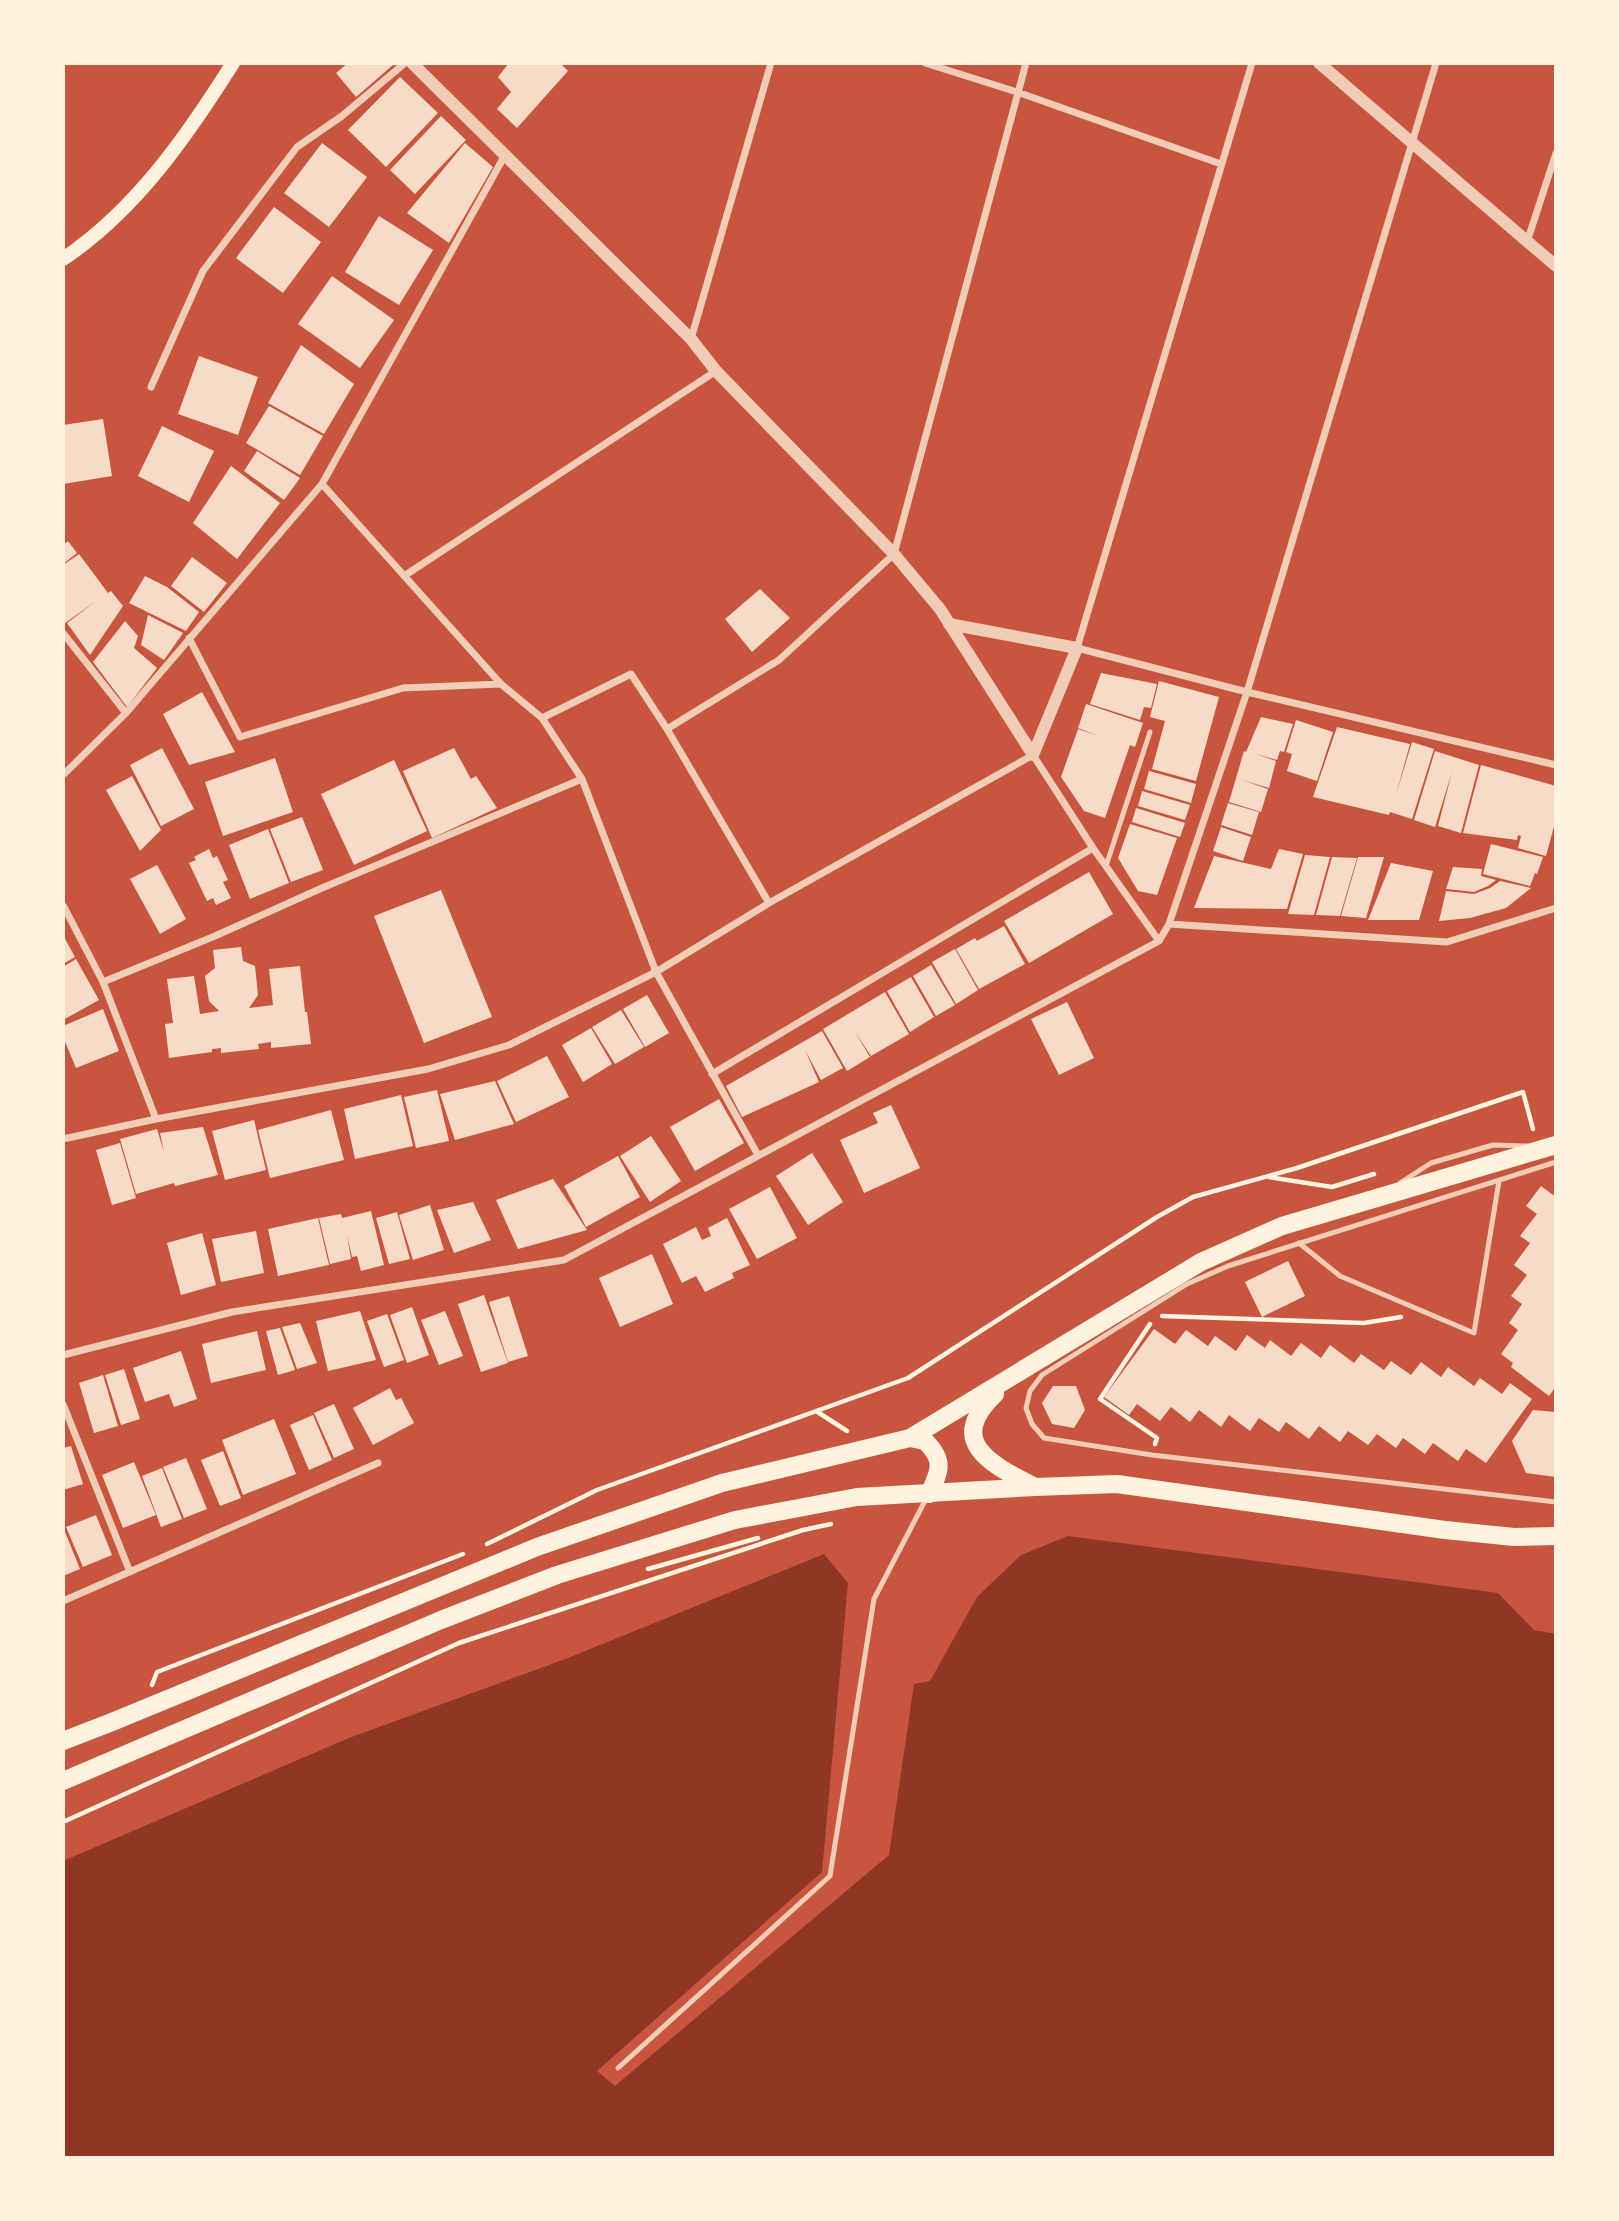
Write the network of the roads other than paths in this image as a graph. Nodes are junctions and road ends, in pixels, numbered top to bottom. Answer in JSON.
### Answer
{"nodes":[{"id":1,"x":233,"y":63,"type":"edge"},
{"id":2,"x":405,"y":63,"type":"edge"},
{"id":3,"x":412,"y":63,"type":"edge"},
{"id":4,"x":771,"y":63,"type":"edge"},
{"id":5,"x":925,"y":63,"type":"edge"},
{"id":6,"x":1026,"y":63,"type":"edge"},
{"id":7,"x":1252,"y":63,"type":"edge"},
{"id":8,"x":1318,"y":63,"type":"edge"},
{"id":9,"x":1436,"y":63,"type":"edge"},
{"id":10,"x":1017,"y":92,"type":"junction"},
{"id":11,"x":1413,"y":143,"type":"junction"},
{"id":12,"x":1556,"y":153,"type":"edge"},
{"id":13,"x":505,"y":155,"type":"junction"},
{"id":14,"x":1221,"y":164,"type":"junction"},
{"id":15,"x":1527,"y":243,"type":"junction"},
{"id":16,"x":63,"y":259,"type":"edge"},
{"id":17,"x":1556,"y":267,"type":"edge"},
{"id":18,"x":691,"y":339,"type":"junction"},
{"id":19,"x":716,"y":371,"type":"junction"},
{"id":20,"x":151,"y":387,"type":"dead end"},
{"id":21,"x":321,"y":484,"type":"junction"},
{"id":22,"x":894,"y":554,"type":"junction"},
{"id":23,"x":404,"y":576,"type":"junction"},
{"id":24,"x":949,"y":624,"type":"junction"},
{"id":25,"x":63,"y":632,"type":"edge"},
{"id":26,"x":189,"y":638,"type":"junction"},
{"id":27,"x":1077,"y":648,"type":"junction"},
{"id":28,"x":501,"y":684,"type":"junction"},
{"id":29,"x":1247,"y":692,"type":"junction"},
{"id":30,"x":126,"y":713,"type":"junction"},
{"id":31,"x":542,"y":718,"type":"junction"},
{"id":32,"x":667,"y":729,"type":"junction"},
{"id":33,"x":1150,"y":733,"type":"dead end"},
{"id":34,"x":1033,"y":755,"type":"junction"},
{"id":35,"x":1556,"y":765,"type":"edge"},
{"id":36,"x":63,"y":775,"type":"edge"},
{"id":37,"x":582,"y":779,"type":"junction"},
{"id":38,"x":1093,"y":848,"type":"junction"},
{"id":39,"x":1106,"y":866,"type":"junction"},
{"id":40,"x":769,"y":903,"type":"junction"},
{"id":41,"x":63,"y":905,"type":"edge"},
{"id":42,"x":1556,"y":908,"type":"edge"},
{"id":43,"x":1169,"y":924,"type":"junction"},
{"id":44,"x":1159,"y":941,"type":"junction"},
{"id":45,"x":656,"y":972,"type":"junction"},
{"id":46,"x":103,"y":982,"type":"junction"},
{"id":47,"x":712,"y":1074,"type":"junction"},
{"id":48,"x":156,"y":1119,"type":"junction"},
{"id":49,"x":63,"y":1139,"type":"edge"},
{"id":50,"x":1555,"y":1151,"type":"edge"},
{"id":51,"x":758,"y":1155,"type":"junction"},
{"id":52,"x":1499,"y":1181,"type":"junction"},
{"id":53,"x":1299,"y":1243,"type":"junction"},
{"id":54,"x":63,"y":1354,"type":"edge"},
{"id":55,"x":1012,"y":1377,"type":"junction"},
{"id":56,"x":63,"y":1404,"type":"edge"},
{"id":57,"x":910,"y":1438,"type":"junction"},
{"id":58,"x":378,"y":1463,"type":"dead end"},
{"id":59,"x":1035,"y":1486,"type":"junction"},
{"id":60,"x":929,"y":1494,"type":"junction"},
{"id":61,"x":1556,"y":1502,"type":"edge"},
{"id":62,"x":1556,"y":1536,"type":"edge"},
{"id":63,"x":130,"y":1572,"type":"junction"},
{"id":64,"x":63,"y":1601,"type":"edge"},
{"id":65,"x":63,"y":1741,"type":"edge"},
{"id":66,"x":63,"y":1781,"type":"edge"},
{"id":67,"x":618,"y":2068,"type":"dead end"}],
"edges":[{"from":1,"to":16,"type":"main road"},
{"from":2,"to":20,"type":"street"},
{"from":3,"to":13,"type":"street"},
{"from":4,"to":18,"type":"street"},
{"from":5,"to":10,"type":"street"},
{"from":6,"to":10,"type":"street"},
{"from":7,"to":14,"type":"street"},
{"from":8,"to":11,"type":"street"},
{"from":9,"to":11,"type":"street"},
{"from":10,"to":14,"type":"street"},
{"from":10,"to":22,"type":"street"},
{"from":11,"to":15,"type":"street"},
{"from":11,"to":29,"type":"street"},
{"from":12,"to":15,"type":"street"},
{"from":13,"to":18,"type":"street"},
{"from":13,"to":21,"type":"street"},
{"from":14,"to":27,"type":"street"},
{"from":15,"to":17,"type":"street"},
{"from":18,"to":19,"type":"street"},
{"from":19,"to":22,"type":"street"},
{"from":19,"to":23,"type":"street"},
{"from":21,"to":23,"type":"street"},
{"from":21,"to":26,"type":"street"},
{"from":22,"to":24,"type":"street"},
{"from":22,"to":32,"type":"street"},
{"from":23,"to":28,"type":"street"},
{"from":24,"to":27,"type":"street"},
{"from":24,"to":34,"type":"street"},
{"from":25,"to":30,"type":"street"},
{"from":26,"to":28,"type":"street"},
{"from":26,"to":30,"type":"street"},
{"from":27,"to":29,"type":"street"},
{"from":27,"to":34,"type":"street"},
{"from":28,"to":31,"type":"street"},
{"from":29,"to":35,"type":"street"},
{"from":29,"to":43,"type":"street"},
{"from":30,"to":36,"type":"street"},
{"from":31,"to":32,"type":"street"},
{"from":31,"to":37,"type":"street"},
{"from":32,"to":40,"type":"street"},
{"from":33,"to":39,"type":"lane"},
{"from":34,"to":38,"type":"street"},
{"from":34,"to":40,"type":"street"},
{"from":37,"to":45,"type":"street"},
{"from":37,"to":46,"type":"street"},
{"from":38,"to":39,"type":"street"},
{"from":38,"to":47,"type":"street"},
{"from":39,"to":44,"type":"street"},
{"from":40,"to":45,"type":"street"},
{"from":41,"to":46,"type":"street"},
{"from":42,"to":43,"type":"street"},
{"from":43,"to":44,"type":"street"},
{"from":44,"to":51,"type":"street"},
{"from":45,"to":47,"type":"street"},
{"from":45,"to":48,"type":"street"},
{"from":46,"to":48,"type":"street"},
{"from":47,"to":51,"type":"street"},
{"from":48,"to":49,"type":"street"},
{"from":50,"to":52,"type":"lane"},
{"from":50,"to":55,"type":"main road"},
{"from":51,"to":54,"type":"street"},
{"from":52,"to":53,"type":"lane"},
{"from":52,"to":53,"type":"lane"},
{"from":53,"to":61,"type":"lane"},
{"from":55,"to":57,"type":"main road"},
{"from":55,"to":59,"type":"main road"},
{"from":56,"to":63,"type":"street"},
{"from":57,"to":60,"type":"main road"},
{"from":57,"to":65,"type":"main road"},
{"from":58,"to":63,"type":"street"},
{"from":59,"to":60,"type":"main road"},
{"from":59,"to":62,"type":"main road"},
{"from":60,"to":66,"type":"main road"},
{"from":60,"to":67,"type":"lane"},
{"from":63,"to":64,"type":"street"}]}
